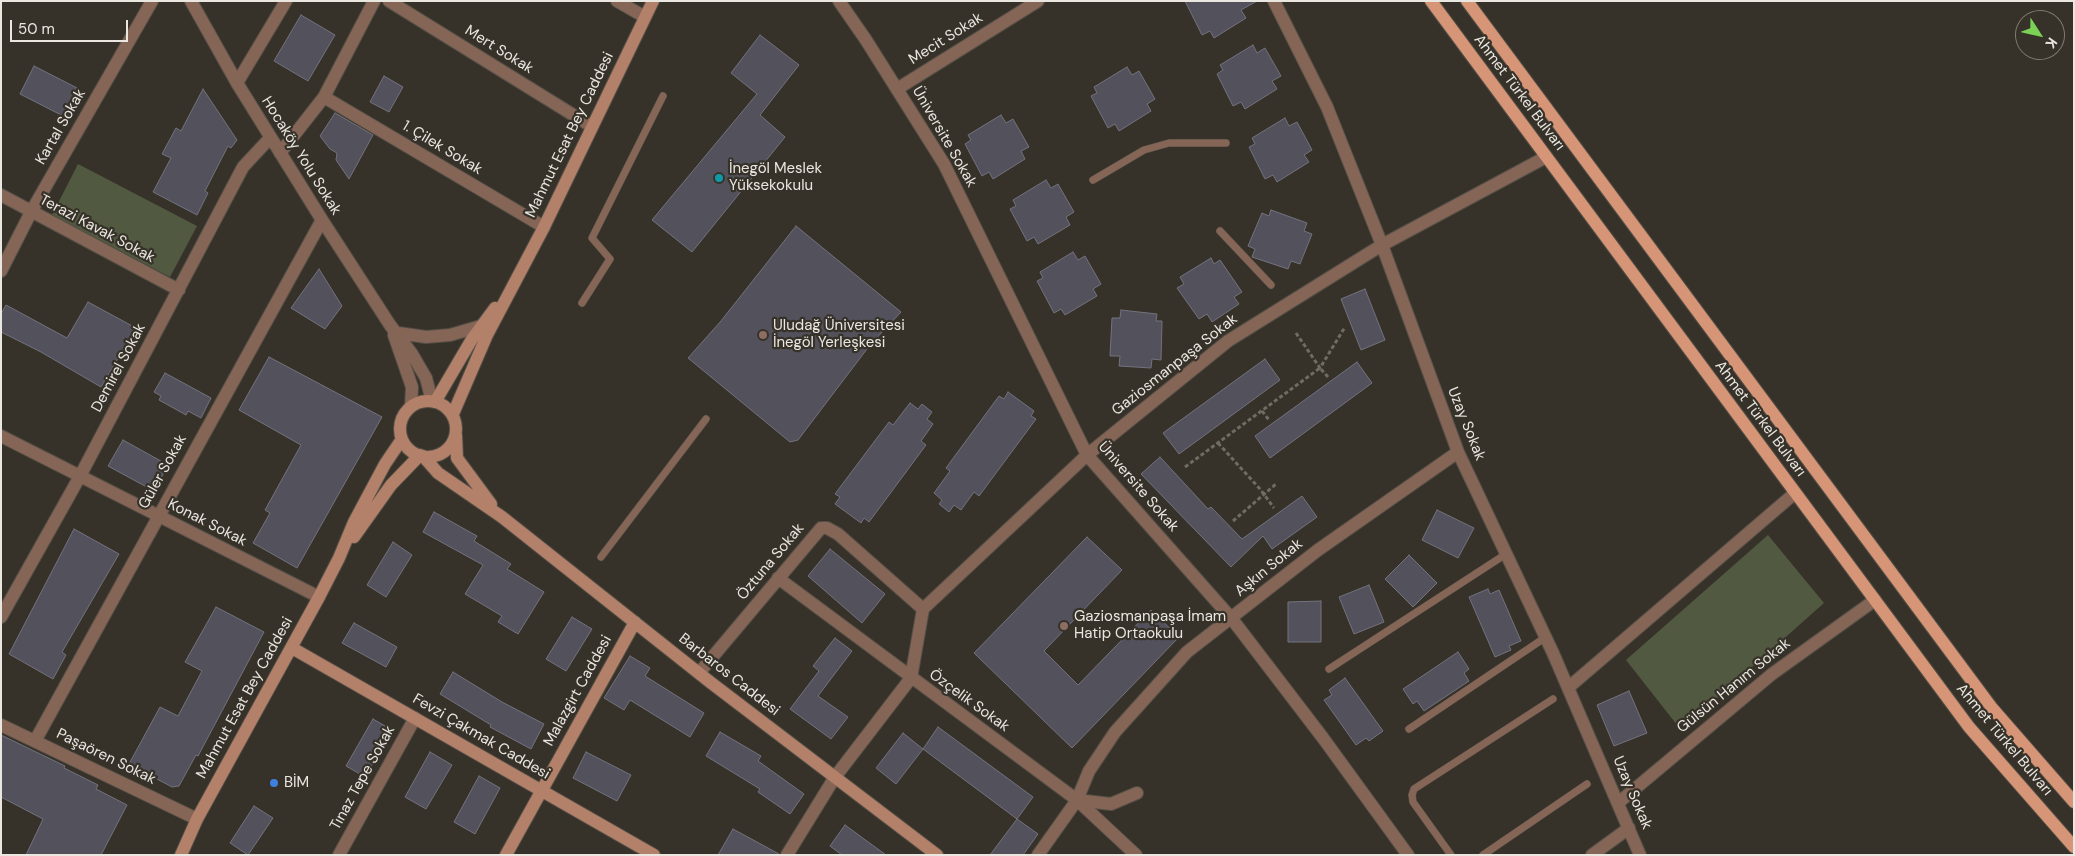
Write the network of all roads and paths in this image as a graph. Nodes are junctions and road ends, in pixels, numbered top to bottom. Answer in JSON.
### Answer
{"nodes":[{"id":1,"x":152,"y":1,"type":"edge"},
{"id":2,"x":191,"y":1,"type":"edge"},
{"id":3,"x":286,"y":1,"type":"edge"},
{"id":4,"x":374,"y":1,"type":"edge"},
{"id":5,"x":389,"y":1,"type":"edge"},
{"id":6,"x":617,"y":1,"type":"edge"},
{"id":7,"x":653,"y":1,"type":"edge"},
{"id":8,"x":839,"y":1,"type":"edge"},
{"id":9,"x":1038,"y":1,"type":"edge"},
{"id":10,"x":1274,"y":1,"type":"edge"},
{"id":11,"x":1431,"y":1,"type":"edge"},
{"id":12,"x":1467,"y":1,"type":"edge"},
{"id":13,"x":645,"y":17,"type":"junction"},
{"id":14,"x":236,"y":83,"type":"junction"},
{"id":15,"x":897,"y":89,"type":"junction"},
{"id":16,"x":663,"y":96,"type":"dead end"},
{"id":17,"x":324,"y":97,"type":"junction"},
{"id":18,"x":591,"y":126,"type":"junction"},
{"id":19,"x":270,"y":138,"type":"junction"},
{"id":20,"x":1226,"y":143,"type":"dead end"},
{"id":21,"x":280,"y":153,"type":"junction"},
{"id":22,"x":1546,"y":157,"type":"junction"},
{"id":23,"x":1093,"y":180,"type":"dead end"},
{"id":24,"x":1,"y":196,"type":"edge"},
{"id":25,"x":31,"y":212,"type":"junction"},
{"id":26,"x":322,"y":220,"type":"junction"},
{"id":27,"x":544,"y":227,"type":"junction"},
{"id":28,"x":1220,"y":232,"type":"dead end"},
{"id":29,"x":1382,"y":245,"type":"junction"},
{"id":30,"x":1,"y":271,"type":"edge"},
{"id":31,"x":515,"y":282,"type":"junction"},
{"id":32,"x":1270,"y":284,"type":"dead end"},
{"id":33,"x":179,"y":290,"type":"junction"},
{"id":34,"x":582,"y":303,"type":"dead end"},
{"id":35,"x":481,"y":326,"type":"junction"},
{"id":36,"x":1345,"y":327,"type":"dead end"},
{"id":37,"x":394,"y":329,"type":"junction"},
{"id":38,"x":1296,"y":333,"type":"dead end"},
{"id":39,"x":1320,"y":368,"type":"junction"},
{"id":40,"x":1328,"y":377,"type":"dead end"},
{"id":41,"x":434,"y":401,"type":"junction"},
{"id":42,"x":411,"y":406,"type":"junction"},
{"id":43,"x":1262,"y":410,"type":"junction"},
{"id":44,"x":452,"y":414,"type":"junction"},
{"id":45,"x":706,"y":419,"type":"dead end"},
{"id":46,"x":1269,"y":420,"type":"dead end"},
{"id":47,"x":456,"y":432,"type":"junction"},
{"id":48,"x":1,"y":436,"type":"edge"},
{"id":49,"x":402,"y":439,"type":"junction"},
{"id":50,"x":1218,"y":443,"type":"junction"},
{"id":51,"x":1458,"y":452,"type":"junction"},
{"id":52,"x":1087,"y":455,"type":"junction"},
{"id":53,"x":422,"y":456,"type":"junction"},
{"id":54,"x":1185,"y":466,"type":"dead end"},
{"id":55,"x":79,"y":478,"type":"junction"},
{"id":56,"x":1276,"y":484,"type":"dead end"},
{"id":57,"x":1795,"y":493,"type":"junction"},
{"id":58,"x":1264,"y":494,"type":"junction"},
{"id":59,"x":1274,"y":508,"type":"dead end"},
{"id":60,"x":158,"y":516,"type":"junction"},
{"id":61,"x":502,"y":517,"type":"junction"},
{"id":62,"x":1233,"y":521,"type":"dead end"},
{"id":63,"x":1506,"y":554,"type":"junction"},
{"id":64,"x":601,"y":557,"type":"dead end"},
{"id":65,"x":339,"y":558,"type":"junction"},
{"id":66,"x":778,"y":578,"type":"junction"},
{"id":67,"x":319,"y":597,"type":"junction"},
{"id":68,"x":1875,"y":600,"type":"junction"},
{"id":69,"x":923,"y":609,"type":"junction"},
{"id":70,"x":1,"y":617,"type":"edge"},
{"id":71,"x":1232,"y":618,"type":"junction"},
{"id":72,"x":635,"y":622,"type":"junction"},
{"id":73,"x":1546,"y":637,"type":"junction"},
{"id":74,"x":292,"y":648,"type":"junction"},
{"id":75,"x":1329,"y":669,"type":"dead end"},
{"id":76,"x":699,"y":673,"type":"junction"},
{"id":77,"x":911,"y":678,"type":"junction"},
{"id":78,"x":1568,"y":687,"type":"junction"},
{"id":79,"x":1553,"y":699,"type":"dead end"},
{"id":80,"x":415,"y":718,"type":"junction"},
{"id":81,"x":1,"y":725,"type":"edge"},
{"id":82,"x":1410,"y":729,"type":"dead end"},
{"id":83,"x":35,"y":741,"type":"junction"},
{"id":84,"x":835,"y":777,"type":"junction"},
{"id":85,"x":1586,"y":784,"type":"dead end"},
{"id":86,"x":542,"y":790,"type":"junction"},
{"id":87,"x":1136,"y":793,"type":"dead end"},
{"id":88,"x":1077,"y":800,"type":"junction"},
{"id":89,"x":2074,"y":802,"type":"edge"},
{"id":90,"x":1618,"y":803,"type":"junction"},
{"id":91,"x":198,"y":818,"type":"junction"},
{"id":92,"x":1629,"y":828,"type":"junction"},
{"id":93,"x":2074,"y":847,"type":"edge"},
{"id":94,"x":181,"y":855,"type":"edge"},
{"id":95,"x":339,"y":855,"type":"edge"},
{"id":96,"x":506,"y":855,"type":"edge"},
{"id":97,"x":654,"y":855,"type":"edge"},
{"id":98,"x":787,"y":855,"type":"edge"},
{"id":99,"x":937,"y":855,"type":"edge"},
{"id":100,"x":1038,"y":855,"type":"edge"},
{"id":101,"x":1136,"y":855,"type":"edge"},
{"id":102,"x":1408,"y":855,"type":"edge"},
{"id":103,"x":1451,"y":855,"type":"edge"},
{"id":104,"x":1483,"y":855,"type":"edge"},
{"id":105,"x":1592,"y":855,"type":"edge"},
{"id":106,"x":1640,"y":855,"type":"edge"}],
"edges":[{"from":1,"to":25,"type":"street","name":"Kartal Sokak"},
{"from":2,"to":14,"type":"street","name":"Hocaköy Yolu Sokak"},
{"from":3,"to":14,"type":"street"},
{"from":4,"to":17,"type":"street"},
{"from":5,"to":18,"type":"street","name":"Mert Sokak"},
{"from":6,"to":13,"type":"street"},
{"from":7,"to":13,"type":"main road","name":"Mahmut Esat Bey Caddesi"},
{"from":8,"to":15,"type":"street","name":"Üniversite Sokak"},
{"from":9,"to":15,"type":"street","name":"Mecit Sokak"},
{"from":10,"to":29,"type":"street","name":"Uzay Sokak"},
{"from":11,"to":22,"type":"main road","name":"Ahmet Türkel Bulvarı"},
{"from":12,"to":89,"type":"main road","name":"Ahmet Türkel Bulvarı"},
{"from":13,"to":18,"type":"main road","name":"Mahmut Esat Bey Caddesi"},
{"from":14,"to":19,"type":"street","name":"Hocaköy Yolu Sokak"},
{"from":15,"to":52,"type":"street","name":"Üniversite Sokak"},
{"from":16,"to":34,"type":"lane"},
{"from":17,"to":21,"type":"street"},
{"from":17,"to":27,"type":"street","name":"1. Çilek Sokak"},
{"from":18,"to":27,"type":"main road","name":"Mahmut Esat Bey Caddesi"},
{"from":19,"to":21,"type":"street","name":"Hocaköy Yolu Sokak"},
{"from":19,"to":33,"type":"street","name":"Demirel Sokak"},
{"from":20,"to":23,"type":"lane"},
{"from":21,"to":26,"type":"street","name":"Hocaköy Yolu Sokak"},
{"from":22,"to":29,"type":"street","name":"Gaziosmanpaşa Sokak"},
{"from":22,"to":57,"type":"main road","name":"Ahmet Türkel Bulvarı"},
{"from":24,"to":25,"type":"street","name":"Terazi Kavak Sokak"},
{"from":25,"to":30,"type":"street","name":"Kartal Sokak"},
{"from":25,"to":33,"type":"street","name":"Terazi Kavak Sokak"},
{"from":26,"to":37,"type":"street","name":"Hocaköy Yolu Sokak"},
{"from":26,"to":60,"type":"street","name":"Güler Sokak"},
{"from":27,"to":31,"type":"main road","name":"Mahmut Esat Bey Caddesi"},
{"from":28,"to":32,"type":"lane"},
{"from":29,"to":51,"type":"street","name":"Uzay Sokak"},
{"from":29,"to":52,"type":"street","name":"Gaziosmanpaşa Sokak"},
{"from":31,"to":35,"type":"main road"},
{"from":31,"to":44,"type":"main road"},
{"from":33,"to":55,"type":"street","name":"Demirel Sokak"},
{"from":35,"to":37,"type":"street"},
{"from":35,"to":41,"type":"main road"},
{"from":36,"to":39,"type":"path"},
{"from":37,"to":41,"type":"street"},
{"from":37,"to":42,"type":"street"},
{"from":38,"to":39,"type":"path"},
{"from":39,"to":40,"type":"path"},
{"from":39,"to":43,"type":"path"},
{"from":41,"to":42,"type":"main road"},
{"from":41,"to":44,"type":"main road"},
{"from":42,"to":49,"type":"main road"},
{"from":43,"to":46,"type":"path"},
{"from":43,"to":50,"type":"path"},
{"from":44,"to":47,"type":"main road"},
{"from":45,"to":64,"type":"lane"},
{"from":47,"to":53,"type":"main road"},
{"from":47,"to":61,"type":"main road"},
{"from":48,"to":55,"type":"street","name":"Konak Sokak"},
{"from":49,"to":53,"type":"main road"},
{"from":49,"to":65,"type":"main road"},
{"from":50,"to":54,"type":"path"},
{"from":50,"to":58,"type":"path"},
{"from":51,"to":63,"type":"street","name":"Uzay Sokak"},
{"from":51,"to":71,"type":"street","name":"Aşkın Sokak"},
{"from":52,"to":69,"type":"street","name":"Gaziosmanpaşa Sokak"},
{"from":52,"to":71,"type":"street","name":"Üniversite Sokak"},
{"from":53,"to":61,"type":"main road"},
{"from":53,"to":65,"type":"main road"},
{"from":55,"to":60,"type":"street","name":"Konak Sokak"},
{"from":55,"to":70,"type":"street","name":"Demirel Sokak"},
{"from":56,"to":58,"type":"path"},
{"from":57,"to":68,"type":"main road","name":"Ahmet Türkel Bulvarı"},
{"from":57,"to":78,"type":"street"},
{"from":58,"to":59,"type":"path"},
{"from":58,"to":62,"type":"path"},
{"from":60,"to":67,"type":"street","name":"Konak Sokak"},
{"from":60,"to":83,"type":"street","name":"Güler Sokak"},
{"from":61,"to":72,"type":"main road","name":"Barbaros Caddesi"},
{"from":63,"to":73,"type":"street","name":"Uzay Sokak"},
{"from":63,"to":75,"type":"lane"},
{"from":65,"to":67,"type":"main road","name":"Mahmut Esat Bey Caddesi"},
{"from":66,"to":69,"type":"street","name":"Öztuna Sokak"},
{"from":66,"to":76,"type":"street","name":"Öztuna Sokak"},
{"from":66,"to":77,"type":"street","name":"Özçelik Sokak"},
{"from":67,"to":74,"type":"main road","name":"Mahmut Esat Bey Caddesi"},
{"from":68,"to":90,"type":"street","name":"Gülsün Hanım Sokak"},
{"from":68,"to":93,"type":"main road","name":"Ahmet Türkel Bulvarı"},
{"from":69,"to":77,"type":"street"},
{"from":71,"to":88,"type":"street","name":"Aşkın Sokak"},
{"from":71,"to":102,"type":"street","name":"Üniversite Sokak"},
{"from":72,"to":76,"type":"main road","name":"Barbaros Caddesi"},
{"from":72,"to":86,"type":"main road","name":"Malazgirt Caddesi"},
{"from":73,"to":78,"type":"street","name":"Uzay Sokak"},
{"from":73,"to":82,"type":"lane"},
{"from":74,"to":80,"type":"main road","name":"Fevzi Çakmak Caddesi"},
{"from":74,"to":91,"type":"main road","name":"Mahmut Esat Bey Caddesi"},
{"from":76,"to":84,"type":"main road","name":"Barbaros Caddesi"},
{"from":77,"to":84,"type":"street"},
{"from":77,"to":88,"type":"street","name":"Özçelik Sokak"},
{"from":78,"to":90,"type":"street","name":"Uzay Sokak"},
{"from":79,"to":103,"type":"lane"},
{"from":80,"to":86,"type":"main road","name":"Fevzi Çakmak Caddesi"},
{"from":80,"to":95,"type":"street","name":"Tınaz Tepe Sokak"},
{"from":81,"to":83,"type":"street","name":"Paşaören Sokak"},
{"from":83,"to":91,"type":"street","name":"Paşaören Sokak"},
{"from":84,"to":98,"type":"street"},
{"from":84,"to":99,"type":"main road","name":"Barbaros Caddesi"},
{"from":85,"to":104,"type":"lane"},
{"from":86,"to":96,"type":"main road","name":"Malazgirt Caddesi"},
{"from":86,"to":97,"type":"main road","name":"Fevzi Çakmak Caddesi"},
{"from":87,"to":88,"type":"street"},
{"from":88,"to":100,"type":"street","name":"Aşkın Sokak"},
{"from":88,"to":101,"type":"street","name":"Özçelik Sokak"},
{"from":90,"to":92,"type":"street","name":"Uzay Sokak"},
{"from":91,"to":94,"type":"main road","name":"Mahmut Esat Bey Caddesi"},
{"from":92,"to":105,"type":"street"},
{"from":92,"to":106,"type":"street","name":"Uzay Sokak"}]}
